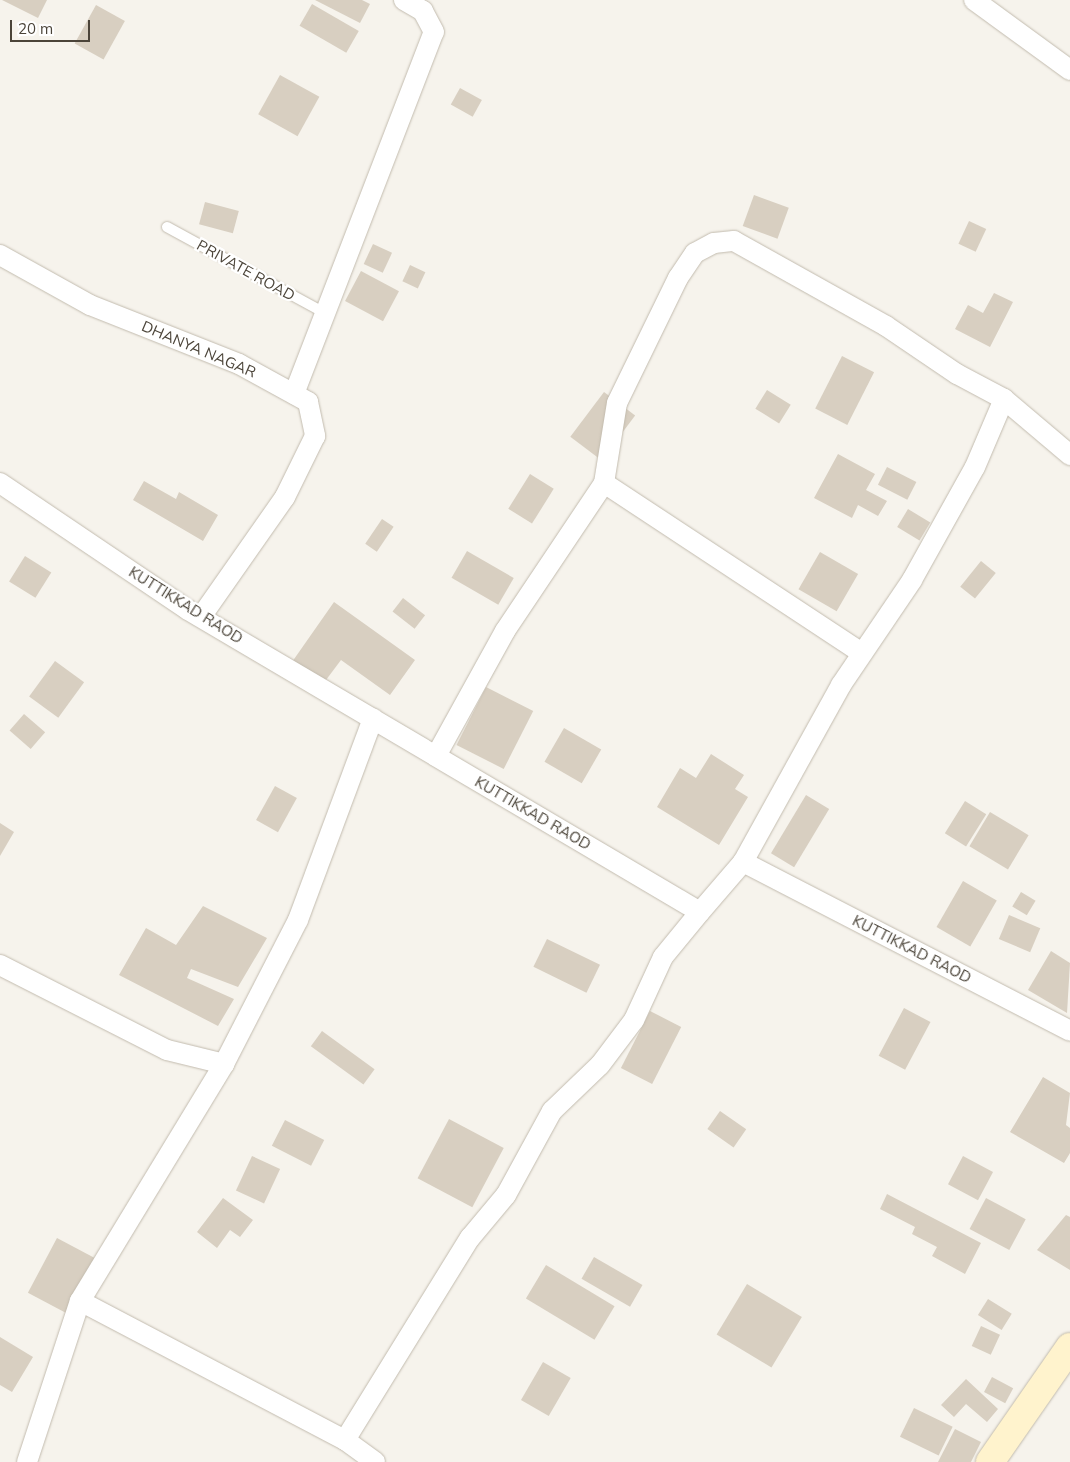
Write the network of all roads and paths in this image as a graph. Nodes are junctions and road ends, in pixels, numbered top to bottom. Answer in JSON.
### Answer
{"nodes":[{"id":1,"x":404,"y":0,"type":"edge"},
{"id":2,"x":974,"y":0,"type":"edge"},
{"id":3,"x":1070,"y":70,"type":"edge"},
{"id":4,"x":167,"y":227,"type":"dead end"},
{"id":5,"x":0,"y":256,"type":"edge"},
{"id":6,"x":325,"y":313,"type":"junction"},
{"id":7,"x":294,"y":394,"type":"junction"},
{"id":8,"x":1004,"y":399,"type":"junction"},
{"id":9,"x":1070,"y":455,"type":"edge"},
{"id":10,"x":0,"y":483,"type":"edge"},
{"id":11,"x":604,"y":483,"type":"junction"},
{"id":12,"x":200,"y":617,"type":"junction"},
{"id":13,"x":862,"y":653,"type":"junction"},
{"id":14,"x":372,"y":718,"type":"junction"},
{"id":15,"x":436,"y":756,"type":"junction"},
{"id":16,"x":743,"y":862,"type":"junction"},
{"id":17,"x":700,"y":912,"type":"junction"},
{"id":18,"x":0,"y":965,"type":"edge"},
{"id":19,"x":1070,"y":1031,"type":"edge"},
{"id":20,"x":224,"y":1064,"type":"junction"},
{"id":21,"x":80,"y":1301,"type":"junction"},
{"id":22,"x":1070,"y":1347,"type":"edge"},
{"id":23,"x":345,"y":1440,"type":"junction"},
{"id":24,"x":27,"y":1462,"type":"edge"},
{"id":25,"x":376,"y":1462,"type":"edge"},
{"id":26,"x":990,"y":1462,"type":"edge"}],
"edges":[{"from":1,"to":6,"type":"street"},
{"from":2,"to":3,"type":"street"},
{"from":4,"to":6,"type":"lane","name":"PRIVATE ROAD"},
{"from":5,"to":7,"type":"street","name":"DHANYA NAGAR"},
{"from":6,"to":7,"type":"street"},
{"from":7,"to":12,"type":"street","name":"DHANYA NAGAR"},
{"from":8,"to":9,"type":"street"},
{"from":8,"to":11,"type":"street"},
{"from":8,"to":13,"type":"street"},
{"from":10,"to":12,"type":"street","name":"KUTTIKKAD RAOD"},
{"from":11,"to":13,"type":"street"},
{"from":11,"to":15,"type":"street"},
{"from":12,"to":14,"type":"street","name":"KUTTIKKAD RAOD"},
{"from":13,"to":16,"type":"street"},
{"from":14,"to":15,"type":"street","name":"KUTTIKKAD RAOD"},
{"from":14,"to":20,"type":"street"},
{"from":15,"to":17,"type":"street","name":"KUTTIKKAD RAOD"},
{"from":16,"to":17,"type":"street"},
{"from":16,"to":19,"type":"street","name":"KUTTIKKAD RAOD"},
{"from":17,"to":23,"type":"street"},
{"from":18,"to":20,"type":"street"},
{"from":20,"to":21,"type":"street"},
{"from":21,"to":23,"type":"street"},
{"from":21,"to":24,"type":"street"},
{"from":22,"to":26,"type":"main road"},
{"from":23,"to":25,"type":"street"}]}
